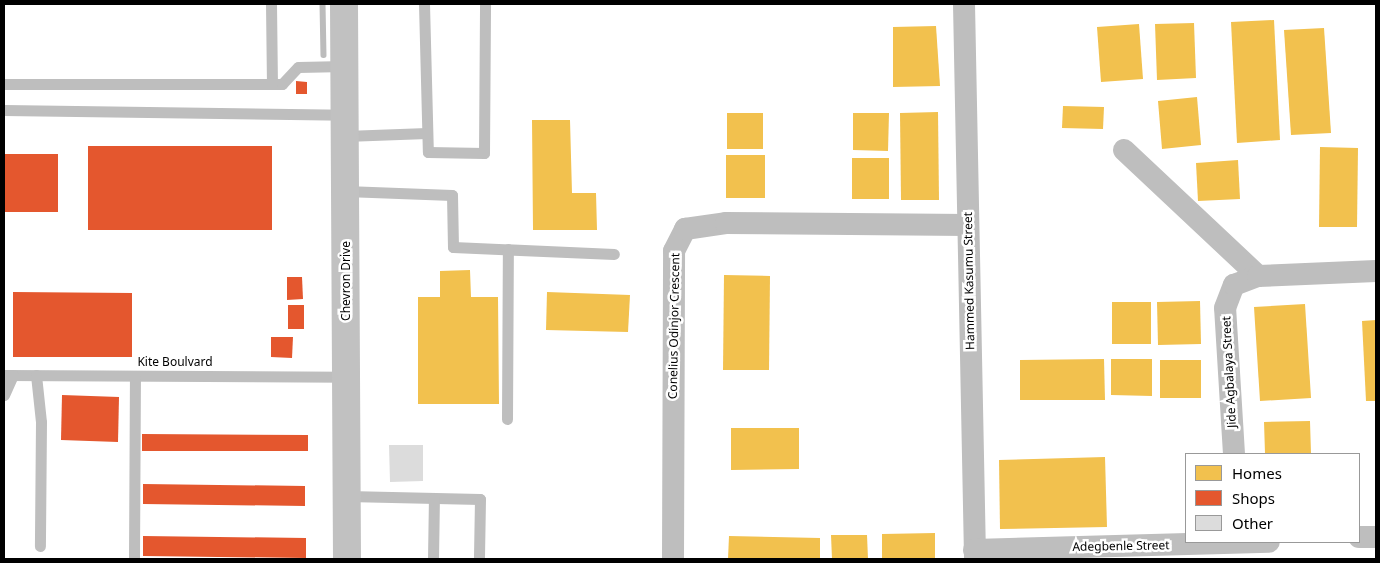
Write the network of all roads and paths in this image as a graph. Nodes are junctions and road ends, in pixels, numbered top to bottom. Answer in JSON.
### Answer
{"nodes":[{"id":1,"x":271,"y":4,"type":"edge"},
{"id":2,"x":344,"y":4,"type":"edge"},
{"id":3,"x":424,"y":4,"type":"edge"},
{"id":4,"x":485,"y":4,"type":"edge"},
{"id":5,"x":964,"y":4,"type":"edge"},
{"id":6,"x":345,"y":66,"type":"junction"},
{"id":7,"x":4,"y":84,"type":"edge"},
{"id":8,"x":272,"y":84,"type":"junction"},
{"id":9,"x":4,"y":110,"type":"edge"},
{"id":10,"x":345,"y":125,"type":"junction"},
{"id":11,"x":427,"y":133,"type":"junction"},
{"id":12,"x":1124,"y":150,"type":"dead end"},
{"id":13,"x":345,"y":191,"type":"junction"},
{"id":14,"x":968,"y":225,"type":"junction"},
{"id":15,"x":508,"y":250,"type":"junction"},
{"id":16,"x":614,"y":254,"type":"dead end"},
{"id":17,"x":1376,"y":271,"type":"edge"},
{"id":18,"x":1258,"y":276,"type":"junction"},
{"id":19,"x":8,"y":375,"type":"edge"},
{"id":20,"x":36,"y":375,"type":"junction"},
{"id":21,"x":135,"y":376,"type":"junction"},
{"id":22,"x":346,"y":377,"type":"junction"},
{"id":23,"x":4,"y":395,"type":"edge"},
{"id":24,"x":507,"y":419,"type":"dead end"},
{"id":25,"x":1234,"y":453,"type":"edge"},
{"id":26,"x":347,"y":496,"type":"junction"},
{"id":27,"x":434,"y":498,"type":"junction"},
{"id":28,"x":1360,"y":537,"type":"edge"},
{"id":29,"x":1376,"y":537,"type":"edge"},
{"id":30,"x":1263,"y":543,"type":"edge"},
{"id":31,"x":40,"y":546,"type":"dead end"},
{"id":32,"x":1236,"y":548,"type":"edge"},
{"id":33,"x":975,"y":554,"type":"edge"},
{"id":34,"x":134,"y":559,"type":"edge"},
{"id":35,"x":347,"y":559,"type":"edge"},
{"id":36,"x":433,"y":559,"type":"edge"},
{"id":37,"x":479,"y":559,"type":"edge"},
{"id":38,"x":673,"y":559,"type":"edge"}],
"edges":[{"from":1,"to":8,"type":"lane"},
{"from":2,"to":6,"type":"main road","name":"Chevron Drive"},
{"from":3,"to":11,"type":"lane"},
{"from":4,"to":11,"type":"lane"},
{"from":5,"to":14,"type":"street","name":"Hammed Kasumu Street"},
{"from":6,"to":8,"type":"lane"},
{"from":6,"to":10,"type":"main road","name":"Chevron Drive"},
{"from":7,"to":8,"type":"lane"},
{"from":9,"to":10,"type":"lane"},
{"from":10,"to":11,"type":"lane"},
{"from":10,"to":13,"type":"main road","name":"Chevron Drive"},
{"from":12,"to":18,"type":"street"},
{"from":13,"to":15,"type":"lane"},
{"from":13,"to":22,"type":"main road","name":"Chevron Drive"},
{"from":14,"to":33,"type":"street","name":"Hammed Kasumu Street"},
{"from":14,"to":38,"type":"street","name":"Conelius Odinjor Crescent"},
{"from":15,"to":16,"type":"lane"},
{"from":15,"to":24,"type":"lane"},
{"from":17,"to":18,"type":"street","name":"Jide Agbalaya Street"},
{"from":18,"to":25,"type":"street","name":"Jide Agbalaya Street"},
{"from":19,"to":20,"type":"lane","name":"Kite Boulvard"},
{"from":19,"to":23,"type":"lane"},
{"from":20,"to":21,"type":"lane","name":"Kite Boulvard"},
{"from":20,"to":31,"type":"lane"},
{"from":21,"to":22,"type":"lane","name":"Kite Boulvard"},
{"from":21,"to":34,"type":"lane"},
{"from":22,"to":26,"type":"main road","name":"Chevron Drive"},
{"from":26,"to":27,"type":"lane"},
{"from":26,"to":35,"type":"main road","name":"Chevron Drive"},
{"from":27,"to":36,"type":"lane"},
{"from":27,"to":37,"type":"lane"},
{"from":28,"to":29,"type":"street"},
{"from":30,"to":32,"type":"street","name":"Adegbenle Street"},
{"from":32,"to":33,"type":"street","name":"Adegbenle Street"}]}
